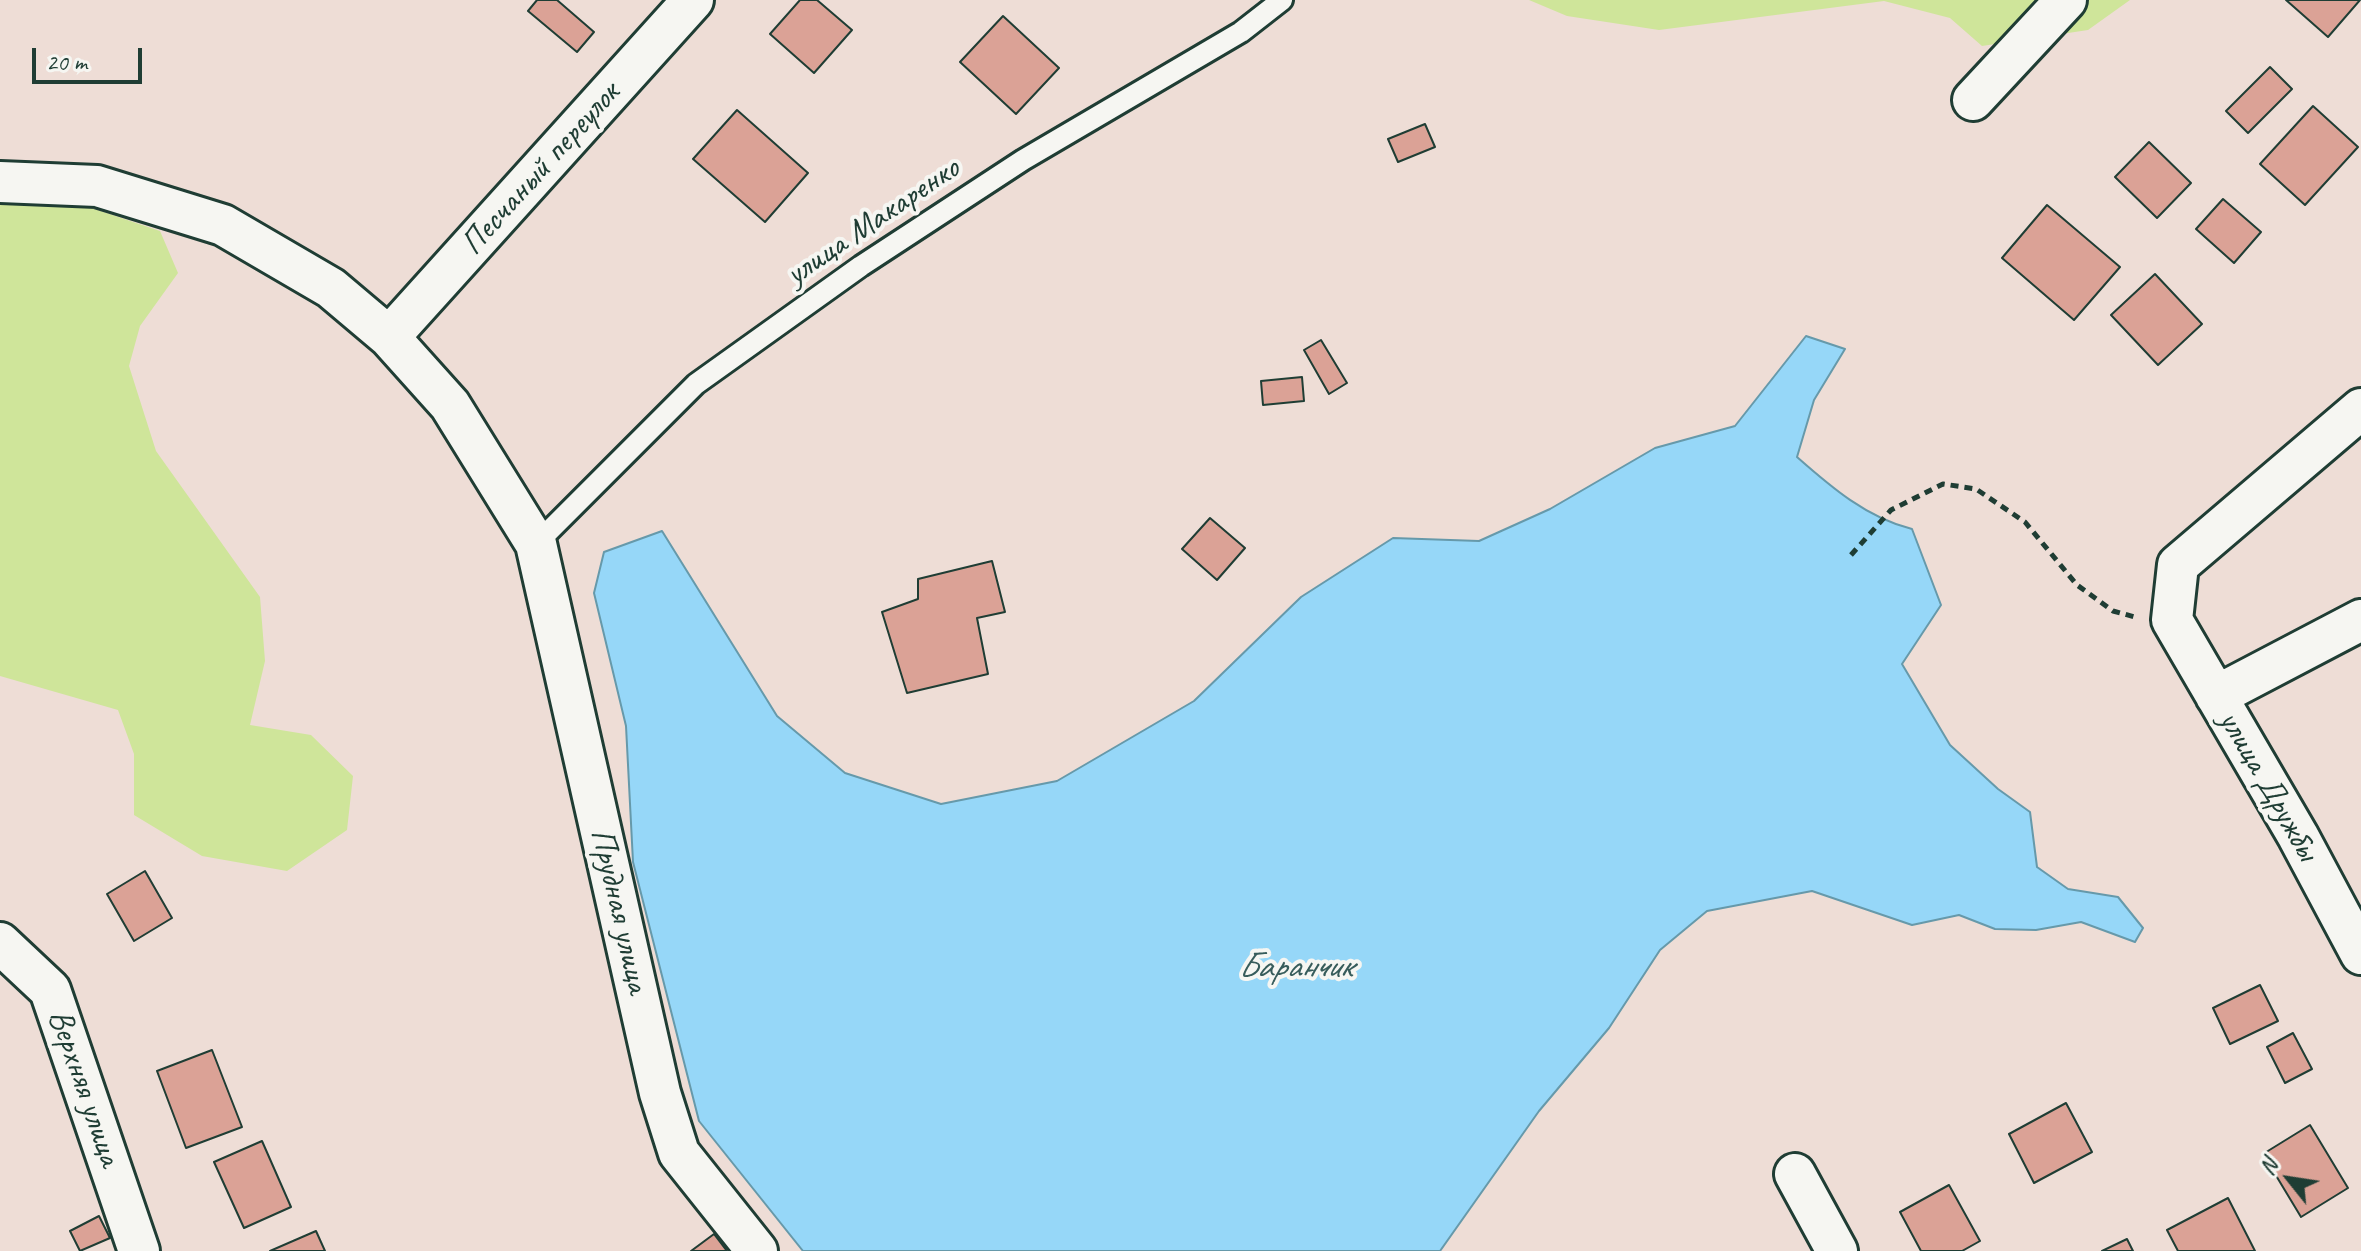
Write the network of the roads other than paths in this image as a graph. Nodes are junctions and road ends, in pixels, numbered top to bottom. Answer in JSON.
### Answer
{"nodes":[{"id":1,"x":693,"y":0,"type":"edge"},
{"id":2,"x":1282,"y":0,"type":"edge"},
{"id":3,"x":2066,"y":0,"type":"edge"},
{"id":4,"x":1973,"y":100,"type":"dead end"},
{"id":5,"x":0,"y":182,"type":"edge"},
{"id":6,"x":389,"y":337,"type":"junction"},
{"id":7,"x":2361,"y":409,"type":"edge"},
{"id":8,"x":536,"y":544,"type":"junction"},
{"id":9,"x":2361,"y":620,"type":"edge"},
{"id":10,"x":2216,"y":696,"type":"junction"},
{"id":11,"x":0,"y":943,"type":"edge"},
{"id":12,"x":2361,"y":954,"type":"edge"},
{"id":13,"x":1795,"y":1174,"type":"dead end"},
{"id":14,"x":139,"y":1251,"type":"edge"},
{"id":15,"x":757,"y":1251,"type":"edge"},
{"id":16,"x":1837,"y":1251,"type":"edge"}],
"edges":[{"from":1,"to":6,"type":"street","name":"Песчаный переулок"},
{"from":2,"to":8,"type":"lane","name":"улица Макаренко"},
{"from":3,"to":4,"type":"street"},
{"from":5,"to":6,"type":"street","name":"Прудная улица"},
{"from":6,"to":8,"type":"street","name":"Прудная улица"},
{"from":7,"to":10,"type":"street","name":"улица Дружбы"},
{"from":8,"to":15,"type":"street","name":"Прудная улица"},
{"from":9,"to":10,"type":"street"},
{"from":10,"to":12,"type":"street","name":"улица Дружбы"},
{"from":11,"to":14,"type":"street","name":"Верхняя улица"},
{"from":13,"to":16,"type":"street"}]}
